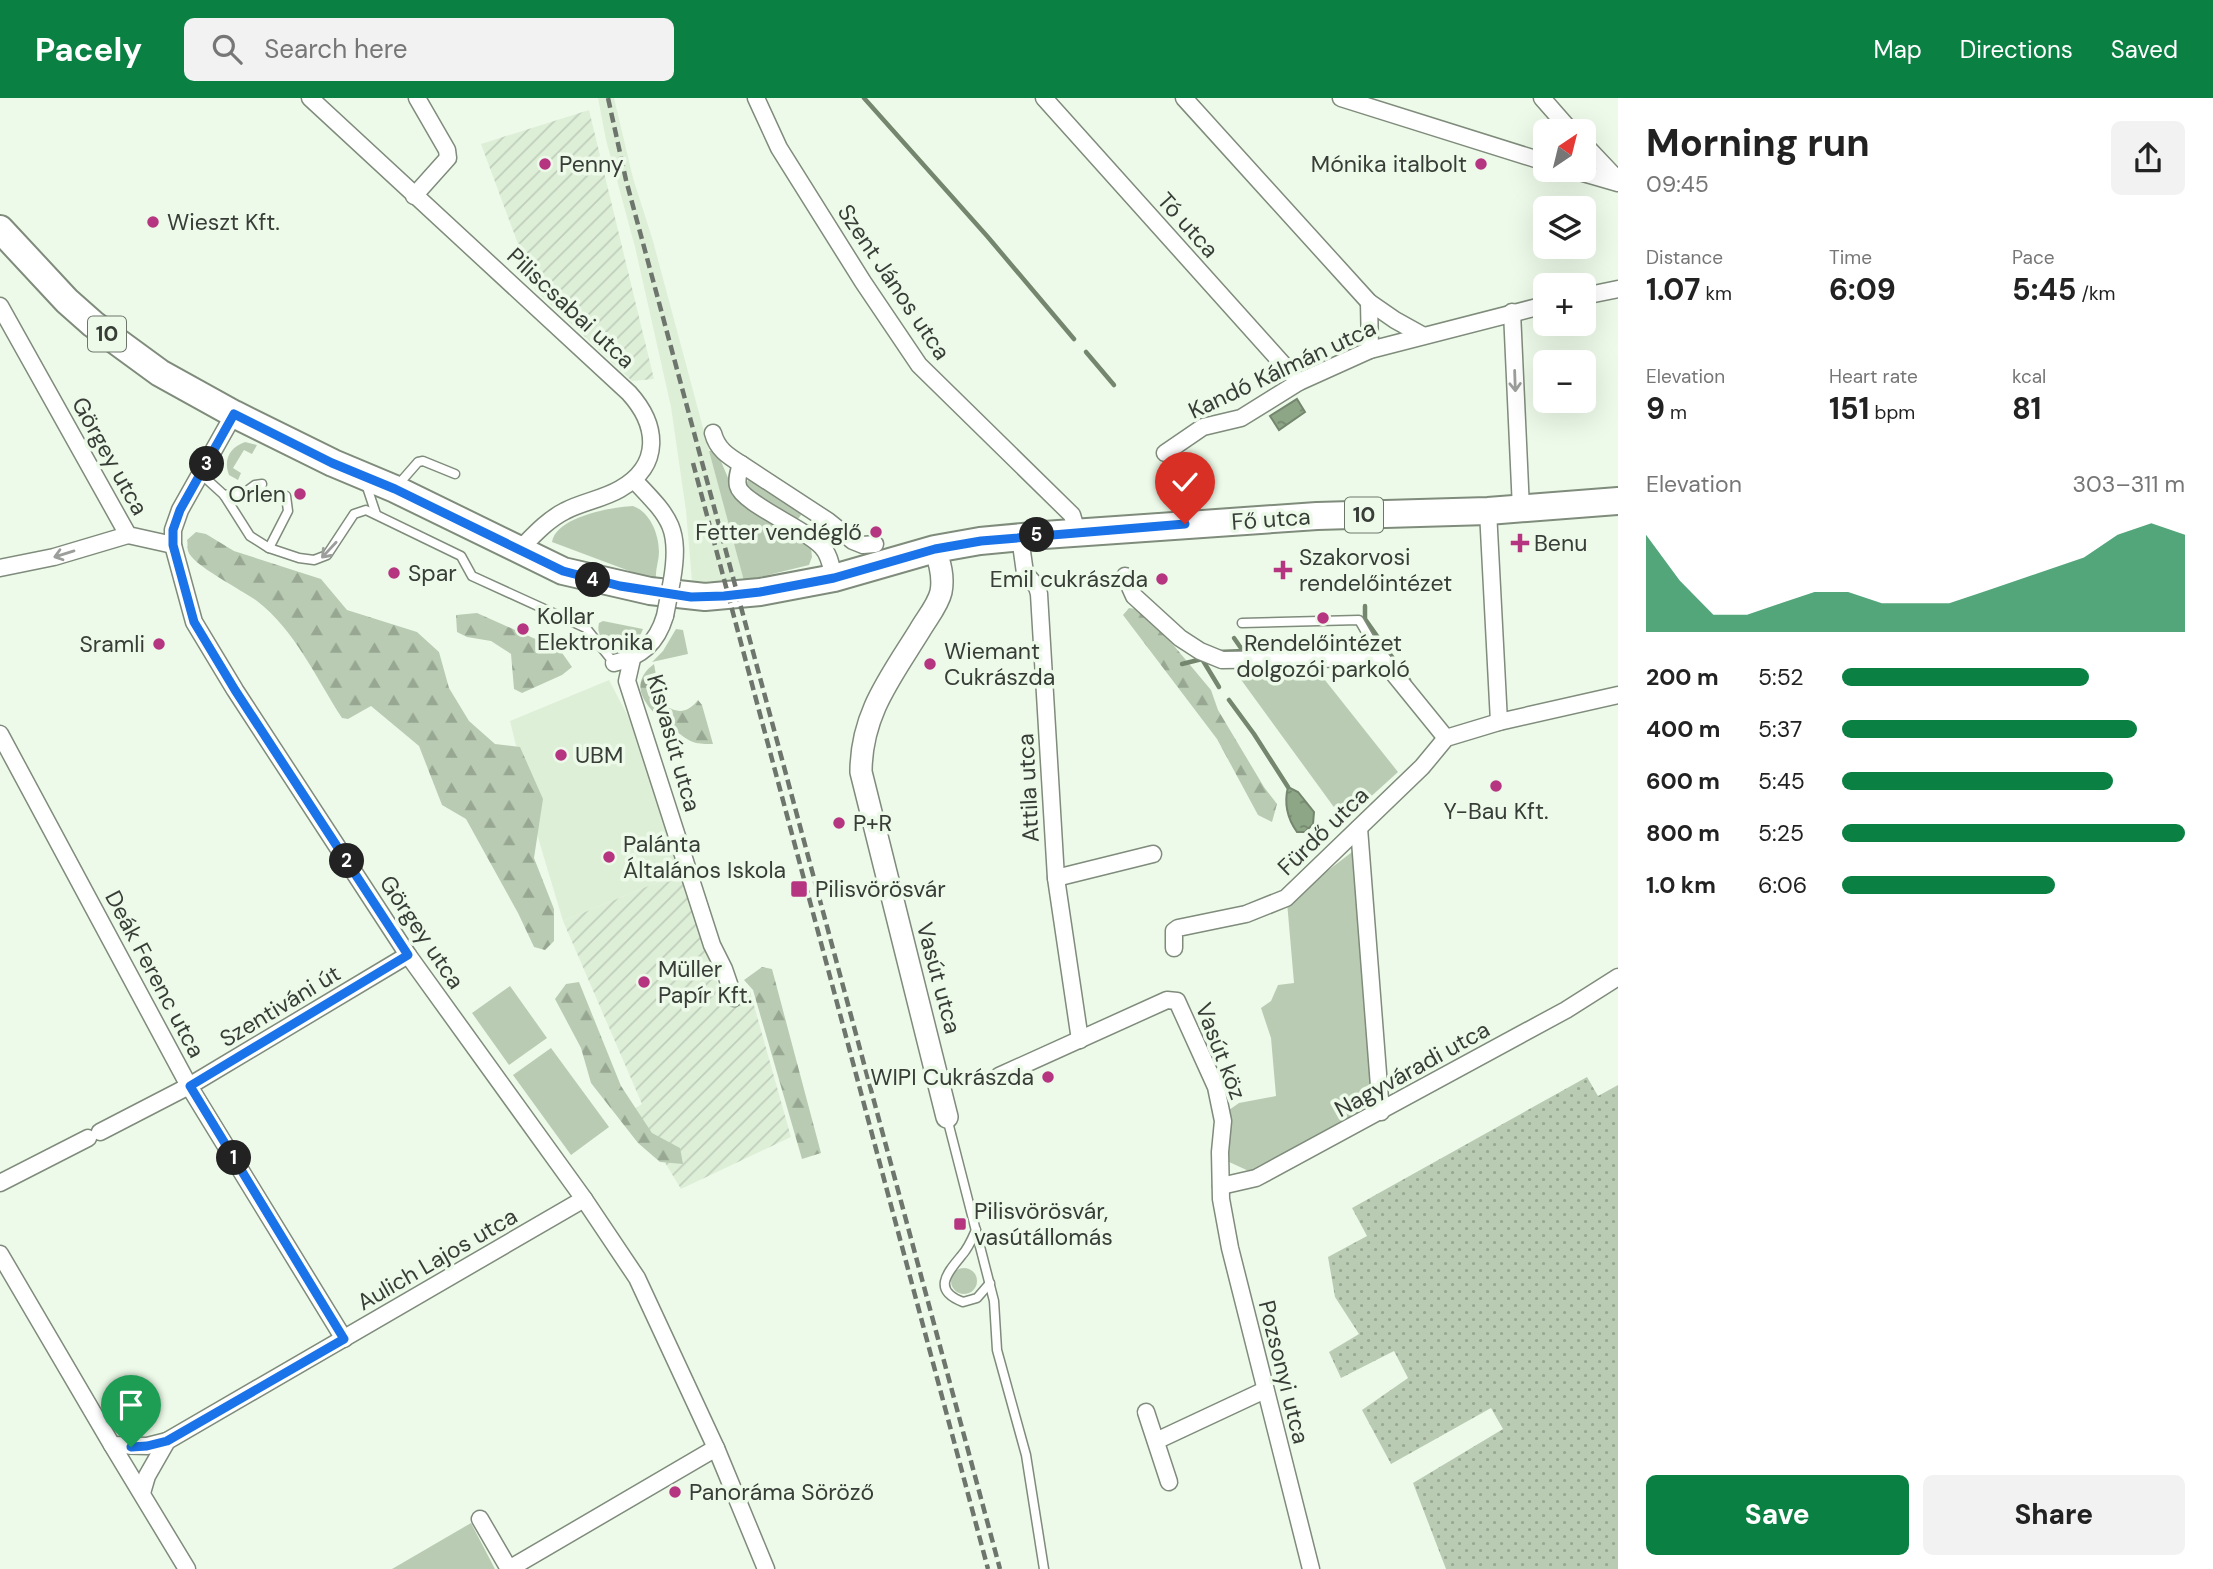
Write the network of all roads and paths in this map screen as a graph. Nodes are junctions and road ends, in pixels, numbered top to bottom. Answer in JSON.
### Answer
{"nodes":[{"id":1,"x":310,"y":98,"type":"edge"},
{"id":2,"x":417,"y":98,"type":"edge"},
{"id":3,"x":755,"y":98,"type":"edge"},
{"id":4,"x":1044,"y":98,"type":"edge"},
{"id":5,"x":1184,"y":98,"type":"edge"},
{"id":6,"x":1341,"y":98,"type":"edge"},
{"id":7,"x":1542,"y":98,"type":"edge"},
{"id":8,"x":1560,"y":119,"type":"edge"},
{"id":9,"x":1533,"y":157,"type":"edge"},
{"id":10,"x":1596,"y":157,"type":"edge"},
{"id":11,"x":1596,"y":176,"type":"edge"},
{"id":12,"x":1618,"y":181,"type":"edge"},
{"id":13,"x":414,"y":196,"type":"junction"},
{"id":14,"x":0,"y":229,"type":"edge"},
{"id":15,"x":1618,"y":289,"type":"edge"},
{"id":16,"x":1596,"y":294,"type":"edge"},
{"id":17,"x":1369,"y":302,"type":"junction"},
{"id":18,"x":0,"y":306,"type":"edge"},
{"id":19,"x":1533,"y":308,"type":"edge"},
{"id":20,"x":1513,"y":312,"type":"junction"},
{"id":21,"x":1422,"y":335,"type":"junction"},
{"id":22,"x":1370,"y":350,"type":"junction"},
{"id":23,"x":1299,"y":382,"type":"junction"},
{"id":24,"x":234,"y":414,"type":"junction"},
{"id":25,"x":713,"y":433,"type":"dead end"},
{"id":26,"x":1165,"y":453,"type":"dead end"},
{"id":27,"x":741,"y":464,"type":"junction"},
{"id":28,"x":201,"y":474,"type":"junction"},
{"id":29,"x":455,"y":474,"type":"dead end"},
{"id":30,"x":363,"y":478,"type":"junction"},
{"id":31,"x":634,"y":480,"type":"junction"},
{"id":32,"x":262,"y":484,"type":"dead end"},
{"id":33,"x":395,"y":489,"type":"junction"},
{"id":34,"x":224,"y":495,"type":"junction"},
{"id":35,"x":286,"y":496,"type":"dead end"},
{"id":36,"x":1618,"y":501,"type":"edge"},
{"id":37,"x":1521,"y":509,"type":"junction"},
{"id":38,"x":1488,"y":511,"type":"junction"},
{"id":39,"x":376,"y":514,"type":"junction"},
{"id":40,"x":1077,"y":532,"type":"junction"},
{"id":41,"x":128,"y":535,"type":"junction"},
{"id":42,"x":1020,"y":537,"type":"junction"},
{"id":43,"x":875,"y":544,"type":"dead end"},
{"id":44,"x":173,"y":545,"type":"junction"},
{"id":45,"x":269,"y":548,"type":"junction"},
{"id":46,"x":935,"y":549,"type":"junction"},
{"id":47,"x":519,"y":550,"type":"junction"},
{"id":48,"x":0,"y":568,"type":"edge"},
{"id":49,"x":1125,"y":576,"type":"dead end"},
{"id":50,"x":834,"y":578,"type":"junction"},
{"id":51,"x":1242,"y":623,"type":"dead end"},
{"id":52,"x":1379,"y":656,"type":"junction"},
{"id":53,"x":632,"y":659,"type":"junction"},
{"id":54,"x":614,"y":663,"type":"joint"},
{"id":55,"x":1618,"y":695,"type":"edge"},
{"id":56,"x":1499,"y":722,"type":"junction"},
{"id":57,"x":0,"y":734,"type":"edge"},
{"id":58,"x":1446,"y":738,"type":"junction"},
{"id":59,"x":1359,"y":828,"type":"junction"},
{"id":60,"x":1153,"y":854,"type":"dead end"},
{"id":61,"x":1056,"y":878,"type":"junction"},
{"id":62,"x":1174,"y":948,"type":"dead end"},
{"id":63,"x":408,"y":955,"type":"junction"},
{"id":64,"x":1618,"y":977,"type":"edge"},
{"id":65,"x":734,"y":998,"type":"dead end"},
{"id":66,"x":1080,"y":1040,"type":"junction"},
{"id":67,"x":999,"y":1076,"type":"dead end"},
{"id":68,"x":190,"y":1086,"type":"junction"},
{"id":69,"x":1381,"y":1112,"type":"junction"},
{"id":70,"x":947,"y":1117,"type":"joint"},
{"id":71,"x":0,"y":1183,"type":"edge"},
{"id":72,"x":1221,"y":1186,"type":"junction"},
{"id":73,"x":584,"y":1199,"type":"junction"},
{"id":74,"x":976,"y":1230,"type":"junction"},
{"id":75,"x":0,"y":1254,"type":"edge"},
{"id":76,"x":990,"y":1283,"type":"junction"},
{"id":77,"x":344,"y":1339,"type":"junction"},
{"id":78,"x":1265,"y":1390,"type":"junction"},
{"id":79,"x":1146,"y":1412,"type":"dead end"},
{"id":80,"x":167,"y":1441,"type":"junction"},
{"id":81,"x":1156,"y":1441,"type":"junction"},
{"id":82,"x":112,"y":1445,"type":"junction"},
{"id":83,"x":716,"y":1448,"type":"junction"},
{"id":84,"x":1169,"y":1482,"type":"dead end"},
{"id":85,"x":142,"y":1493,"type":"junction"},
{"id":86,"x":480,"y":1519,"type":"dead end"},
{"id":87,"x":187,"y":1569,"type":"edge"},
{"id":88,"x":509,"y":1569,"type":"edge"},
{"id":89,"x":766,"y":1569,"type":"edge"},
{"id":90,"x":1044,"y":1569,"type":"edge"},
{"id":91,"x":1311,"y":1569,"type":"edge"}],
"edges":[{"from":1,"to":13,"type":"street","name":"Piliscsabai utca"},
{"from":2,"to":13,"type":"street"},
{"from":3,"to":40,"type":"street","name":"Szent János utca"},
{"from":4,"to":23,"type":"street","name":"Tó utca"},
{"from":5,"to":17,"type":"street"},
{"from":6,"to":9,"type":"street"},
{"from":7,"to":8,"type":"street"},
{"from":10,"to":12,"type":"street"},
{"from":11,"to":12,"type":"street"},
{"from":13,"to":31,"type":"street","name":"Piliscsabai utca"},
{"from":14,"to":24,"type":"main road","number":"10"},
{"from":15,"to":16,"type":"street"},
{"from":17,"to":21,"type":"street"},
{"from":17,"to":22,"type":"street"},
{"from":18,"to":41,"type":"street","name":"Görgey utca"},
{"from":19,"to":20,"type":"street","name":"Kandó Kálmán utca"},
{"from":20,"to":21,"type":"street","name":"Kandó Kálmán utca"},
{"from":20,"to":37,"type":"street","one_way":true},
{"from":21,"to":22,"type":"street","name":"Kandó Kálmán utca"},
{"from":22,"to":23,"type":"street","name":"Kandó Kálmán utca"},
{"from":23,"to":26,"type":"street","name":"Kandó Kálmán utca"},
{"from":24,"to":28,"type":"street"},
{"from":24,"to":30,"type":"main road","number":"10"},
{"from":25,"to":27,"type":"street"},
{"from":27,"to":43,"type":"street"},
{"from":27,"to":50,"type":"street"},
{"from":28,"to":34,"type":"lane"},
{"from":28,"to":44,"type":"street"},
{"from":29,"to":33,"type":"lane"},
{"from":30,"to":33,"type":"main road","number":"10"},
{"from":30,"to":39,"type":"lane"},
{"from":31,"to":47,"type":"street"},
{"from":31,"to":53,"type":"street","bridge":true},
{"from":32,"to":34,"type":"lane"},
{"from":33,"to":47,"type":"main road","name":"Fő utca","number":"10"},
{"from":34,"to":45,"type":"lane"},
{"from":35,"to":45,"type":"lane"},
{"from":36,"to":37,"type":"main road","name":"Fő utca","number":"10"},
{"from":37,"to":38,"type":"main road","name":"Fő utca","number":"10"},
{"from":38,"to":40,"type":"main road","name":"Fő utca","number":"10"},
{"from":38,"to":56,"type":"street"},
{"from":39,"to":45,"type":"lane","one_way":true},
{"from":39,"to":54,"type":"lane"},
{"from":40,"to":42,"type":"main road","name":"Fő utca","number":"10"},
{"from":41,"to":44,"type":"street","name":"Görgey utca"},
{"from":41,"to":48,"type":"street","one_way":true},
{"from":42,"to":46,"type":"main road","name":"Fő utca","number":"10"},
{"from":42,"to":61,"type":"street","name":"Attila utca"},
{"from":44,"to":63,"type":"street","name":"Görgey utca"},
{"from":46,"to":50,"type":"main road","name":"Fő utca","number":"10"},
{"from":46,"to":70,"type":"street","name":"Vasút utca"},
{"from":47,"to":50,"type":"main road","name":"Fő utca","number":"10"},
{"from":49,"to":52,"type":"street"},
{"from":51,"to":52,"type":"lane"},
{"from":52,"to":58,"type":"street"},
{"from":53,"to":54,"type":"street"},
{"from":53,"to":65,"type":"street","name":"Kisvasút utca"},
{"from":55,"to":56,"type":"street"},
{"from":56,"to":58,"type":"street"},
{"from":57,"to":68,"type":"street","name":"Deák Ferenc utca"},
{"from":58,"to":59,"type":"street","name":"Fürdő utca"},
{"from":59,"to":62,"type":"street","name":"Fürdő utca"},
{"from":59,"to":69,"type":"street"},
{"from":60,"to":61,"type":"street"},
{"from":61,"to":66,"type":"street","name":"Attila utca"},
{"from":63,"to":68,"type":"street","name":"Szentiváni út"},
{"from":63,"to":73,"type":"street","name":"Görgey utca"},
{"from":64,"to":69,"type":"street","name":"Nagyváradi utca"},
{"from":66,"to":67,"type":"street","name":"Vasút köz"},
{"from":66,"to":72,"type":"street","name":"Vasút köz"},
{"from":68,"to":71,"type":"street","name":"Szentiváni út"},
{"from":68,"to":77,"type":"street","name":"Deák Ferenc utca"},
{"from":69,"to":72,"type":"street","name":"Nagyváradi utca"},
{"from":70,"to":74,"type":"lane","name":"Vasút utca"},
{"from":72,"to":78,"type":"street","name":"Pozsonyi utca"},
{"from":73,"to":77,"type":"street","name":"Aulich Lajos utca"},
{"from":73,"to":83,"type":"street","name":"Görgey utca"},
{"from":74,"to":76,"type":"lane","name":"Vasút utca"},
{"from":74,"to":76,"type":"lane"},
{"from":75,"to":82,"type":"street"},
{"from":76,"to":90,"type":"lane","name":"Vasút utca"},
{"from":77,"to":80,"type":"street","name":"Aulich Lajos utca"},
{"from":78,"to":81,"type":"street"},
{"from":78,"to":91,"type":"street","name":"Pozsonyi utca"},
{"from":79,"to":81,"type":"street"},
{"from":80,"to":82,"type":"street","name":"Aulich Lajos utca"},
{"from":80,"to":85,"type":"street"},
{"from":81,"to":84,"type":"street"},
{"from":82,"to":85,"type":"street"},
{"from":83,"to":88,"type":"street"},
{"from":83,"to":89,"type":"street","name":"Görgey utca"},
{"from":85,"to":87,"type":"street"},
{"from":86,"to":88,"type":"street"}]}
